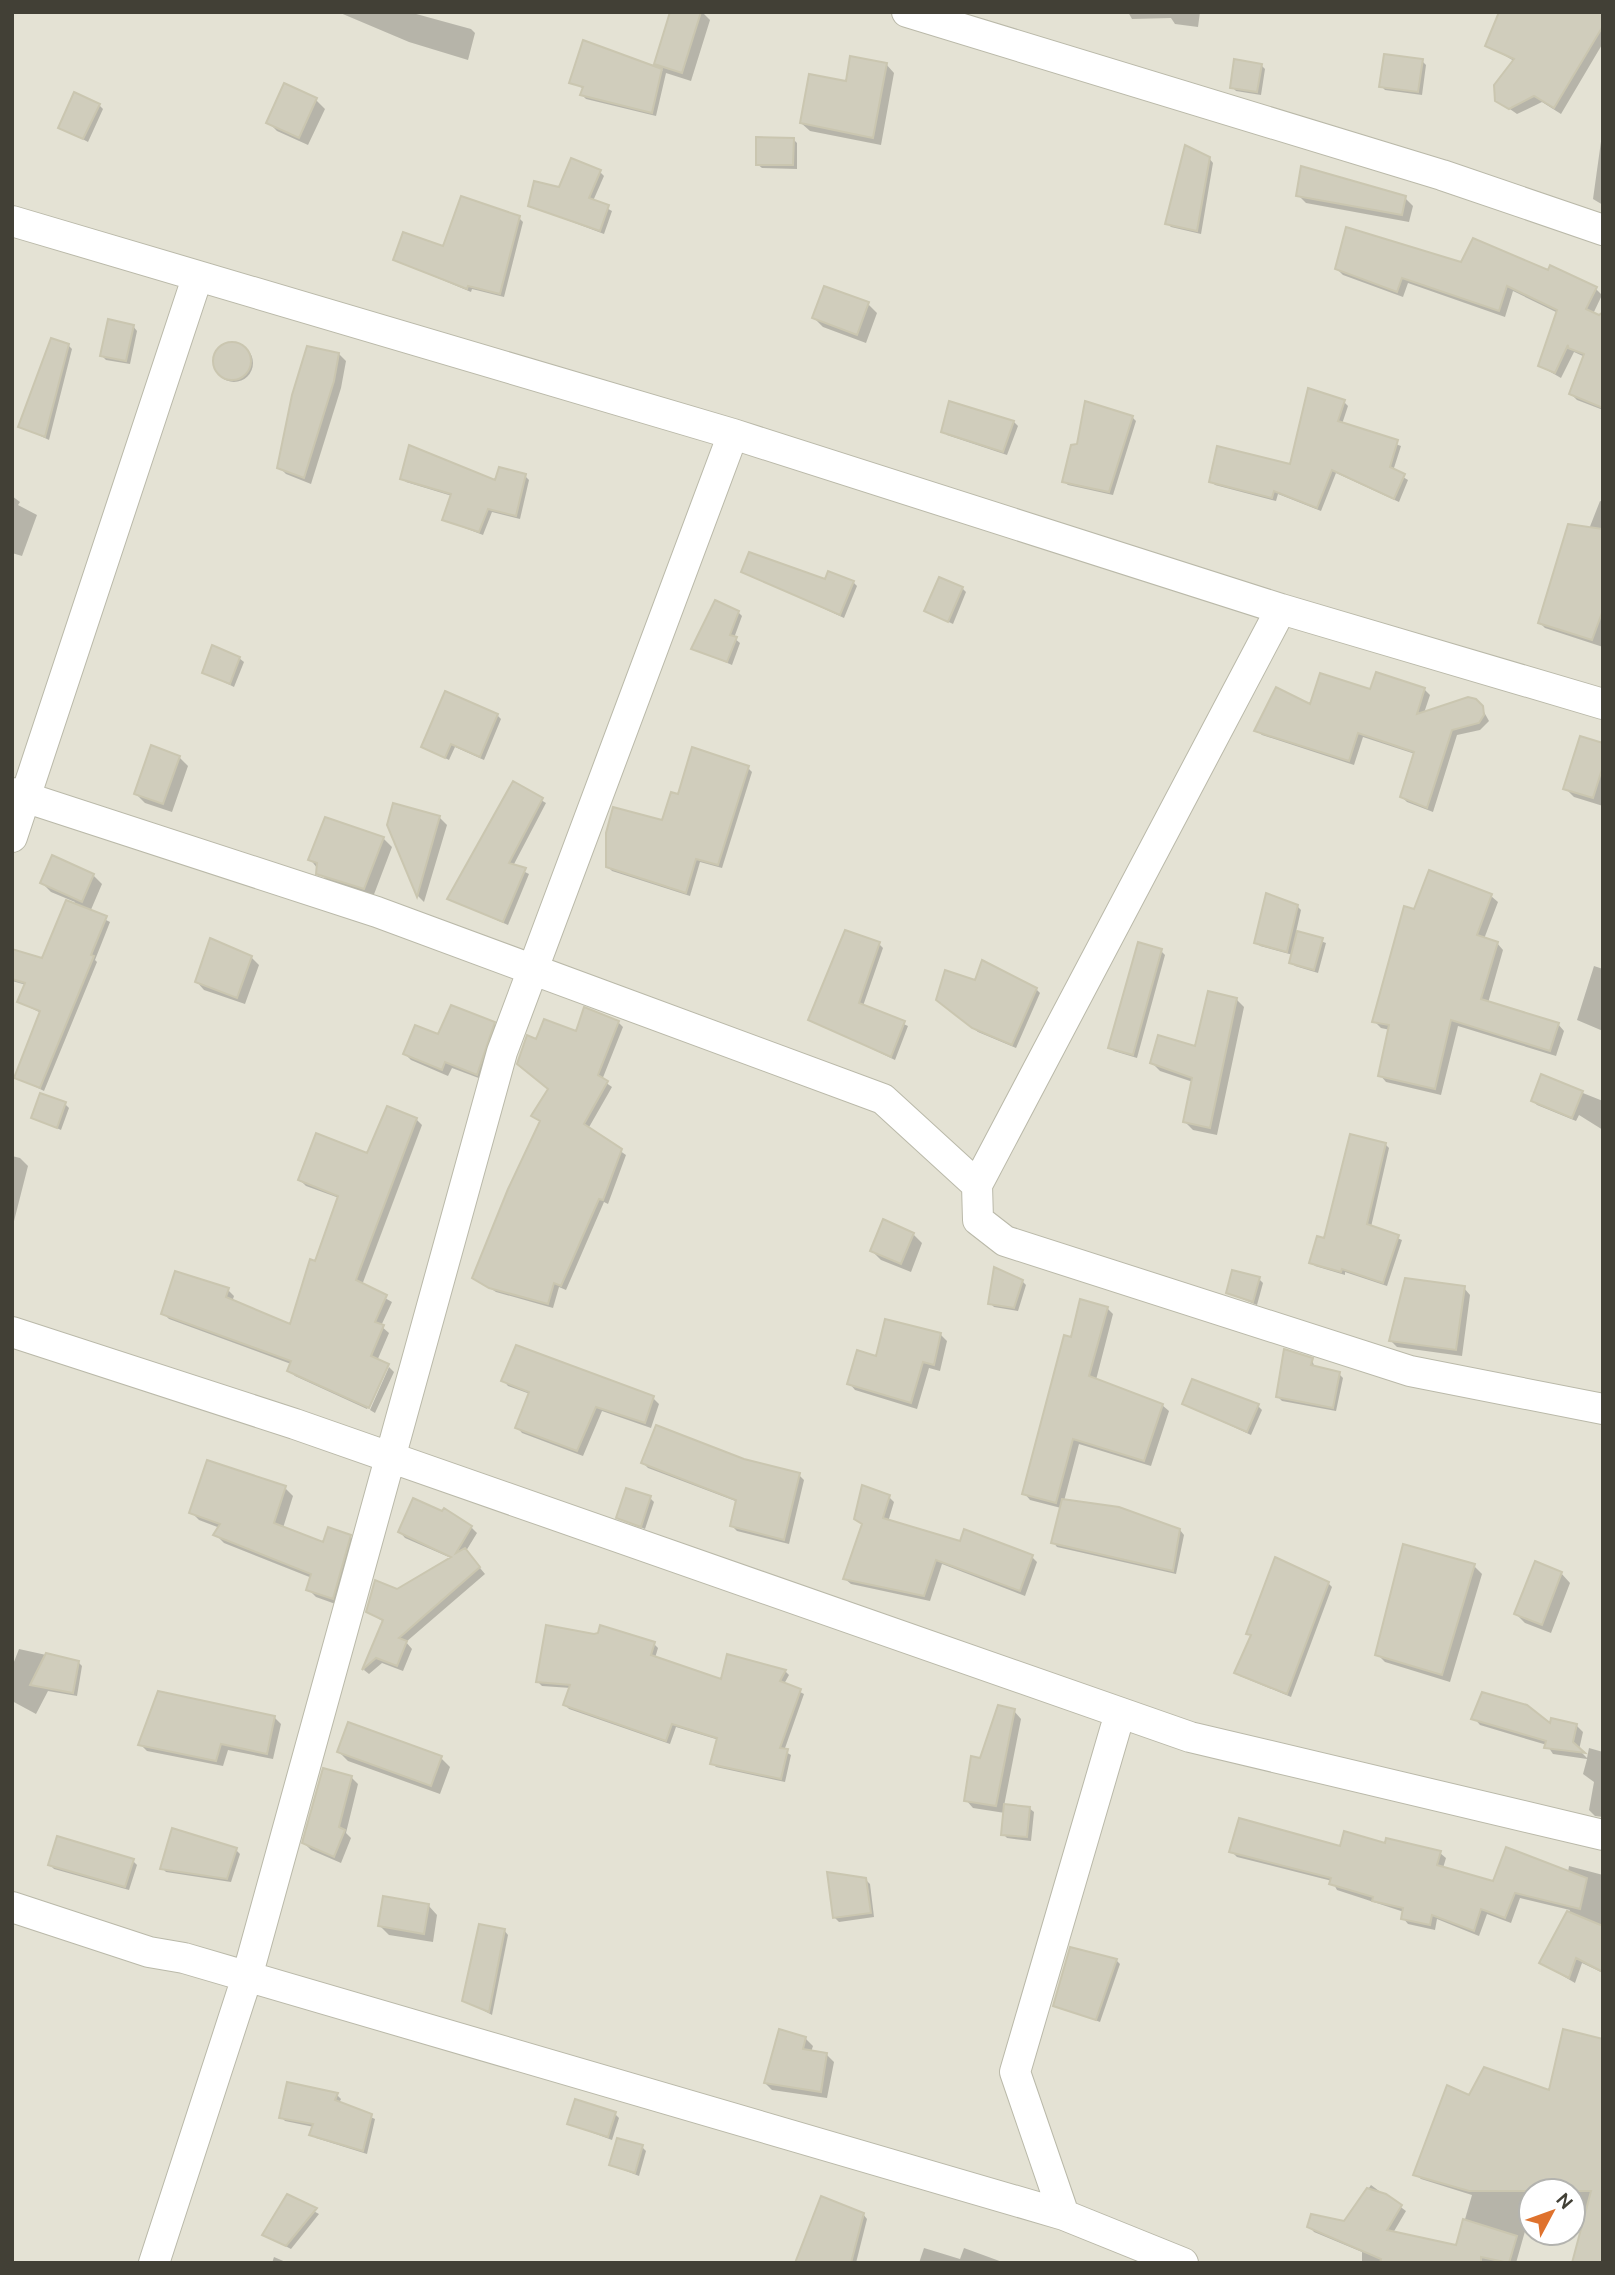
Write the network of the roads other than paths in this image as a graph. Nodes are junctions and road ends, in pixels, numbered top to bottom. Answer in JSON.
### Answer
{"nodes":[{"id":1,"x":907,"y":12,"type":"edge"},
{"id":2,"x":12,"y":221,"type":"edge"},
{"id":3,"x":1603,"y":230,"type":"edge"},
{"id":4,"x":197,"y":278,"type":"junction"},
{"id":5,"x":733,"y":435,"type":"junction"},
{"id":6,"x":1281,"y":609,"type":"junction"},
{"id":7,"x":1603,"y":704,"type":"edge"},
{"id":8,"x":19,"y":796,"type":"edge"},
{"id":9,"x":12,"y":837,"type":"edge"},
{"id":10,"x":534,"y":968,"type":"junction"},
{"id":11,"x":977,"y":1185,"type":"junction"},
{"id":12,"x":12,"y":1332,"type":"edge"},
{"id":13,"x":1603,"y":1409,"type":"edge"},
{"id":14,"x":392,"y":1459,"type":"junction"},
{"id":15,"x":1120,"y":1713,"type":"junction"},
{"id":16,"x":1603,"y":1835,"type":"edge"},
{"id":17,"x":12,"y":1907,"type":"edge"},
{"id":18,"x":247,"y":1977,"type":"junction"},
{"id":19,"x":1064,"y":2215,"type":"junction"},
{"id":20,"x":154,"y":2263,"type":"edge"},
{"id":21,"x":1183,"y":2263,"type":"edge"}],
"edges":[{"from":1,"to":3,"type":"street"},
{"from":2,"to":4,"type":"street"},
{"from":4,"to":5,"type":"street"},
{"from":4,"to":8,"type":"street"},
{"from":5,"to":6,"type":"street"},
{"from":5,"to":10,"type":"street"},
{"from":6,"to":7,"type":"street"},
{"from":6,"to":11,"type":"street"},
{"from":8,"to":9,"type":"street"},
{"from":8,"to":10,"type":"street"},
{"from":10,"to":11,"type":"street"},
{"from":10,"to":14,"type":"street"},
{"from":11,"to":13,"type":"street"},
{"from":12,"to":14,"type":"street"},
{"from":14,"to":15,"type":"street"},
{"from":14,"to":18,"type":"street"},
{"from":15,"to":16,"type":"street"},
{"from":15,"to":19,"type":"street"},
{"from":17,"to":18,"type":"street"},
{"from":18,"to":19,"type":"street"},
{"from":18,"to":20,"type":"street"},
{"from":19,"to":21,"type":"street"}]}
